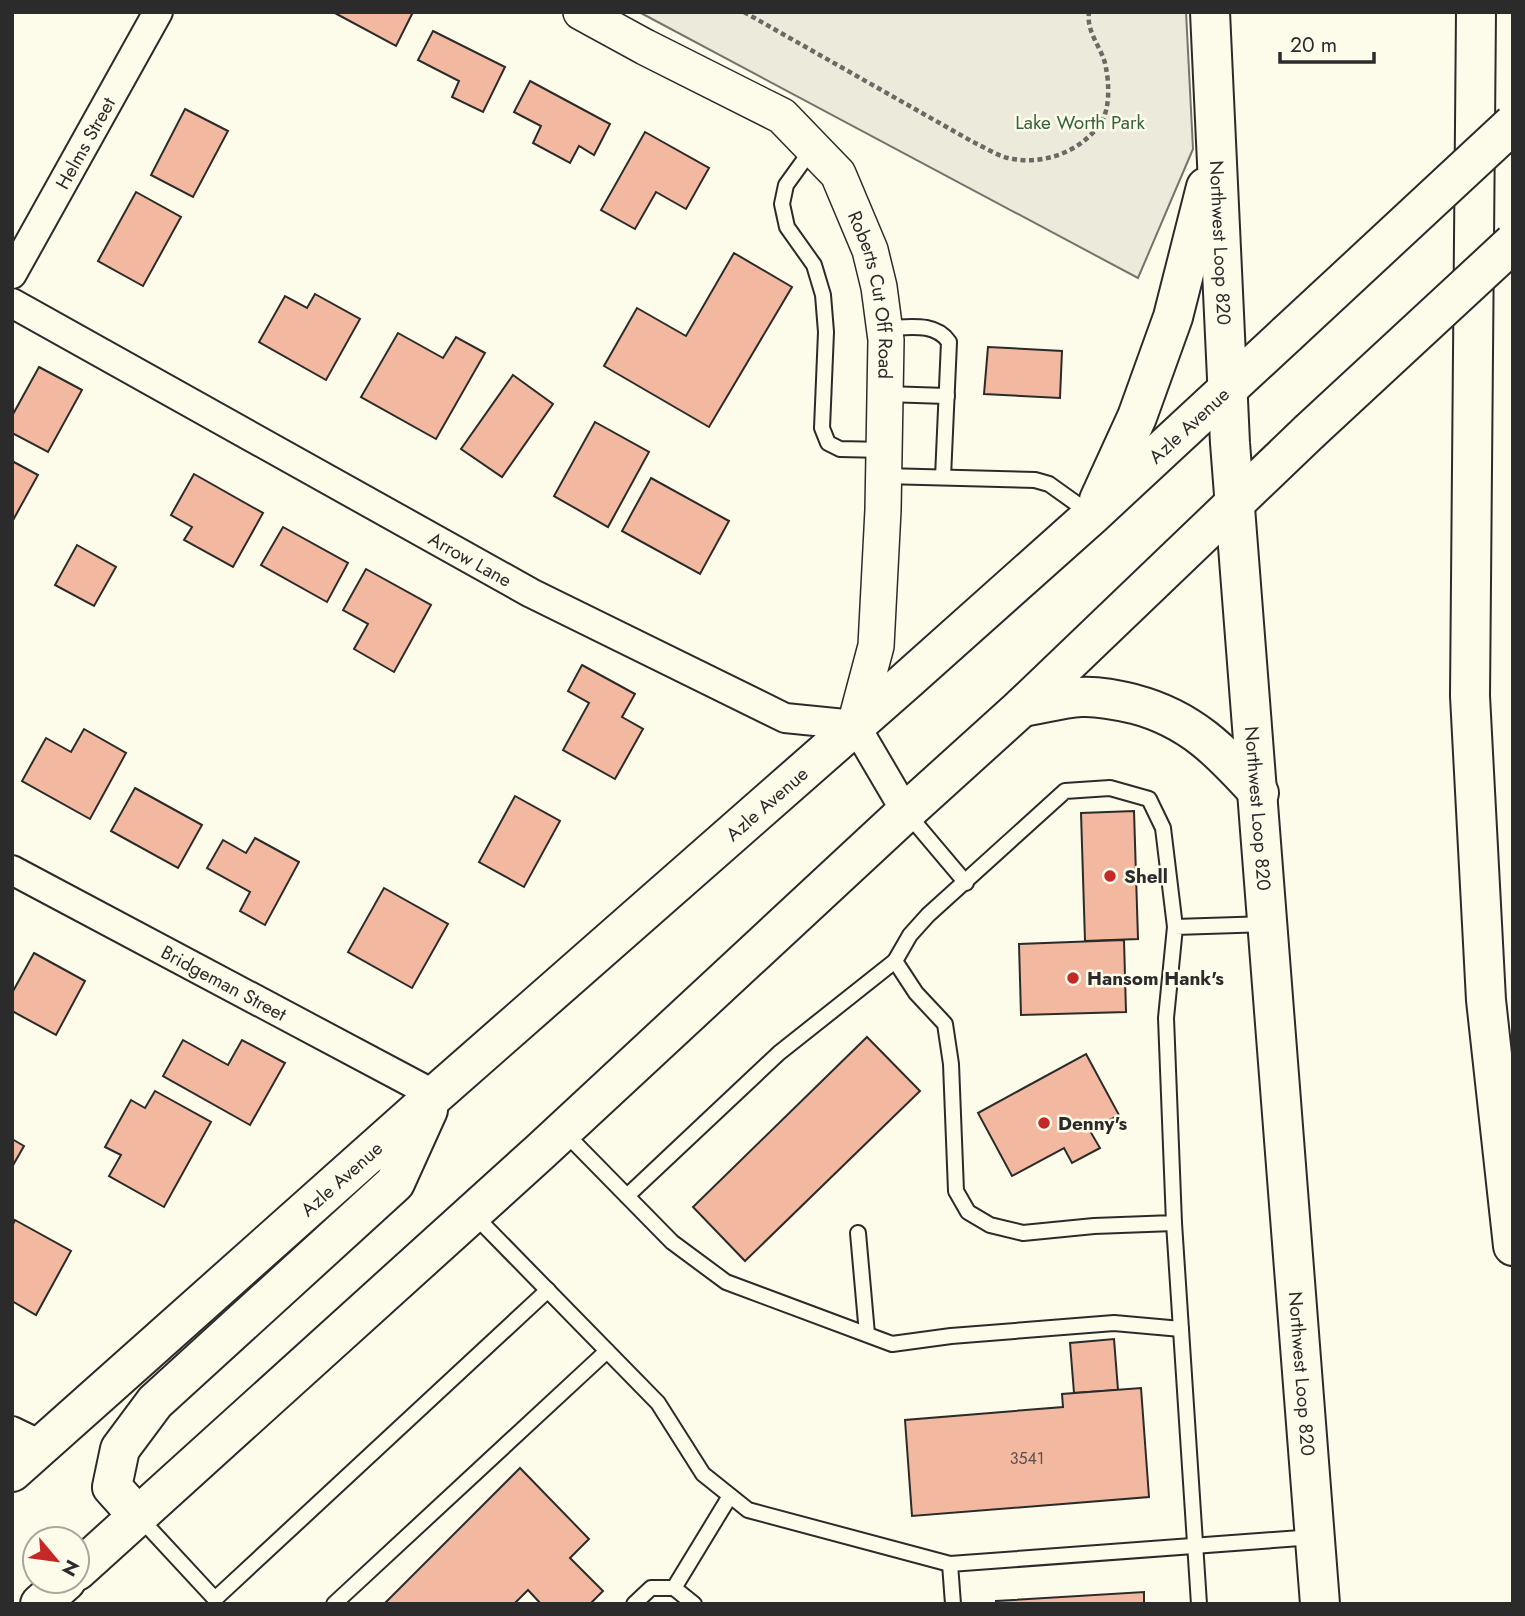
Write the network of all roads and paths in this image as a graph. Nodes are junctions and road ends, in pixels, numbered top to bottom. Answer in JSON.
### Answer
{"nodes":[{"id":1,"x":158,"y":12,"type":"edge"},
{"id":2,"x":581,"y":12,"type":"edge"},
{"id":3,"x":744,"y":12,"type":"edge"},
{"id":4,"x":1089,"y":12,"type":"edge"},
{"id":5,"x":1210,"y":12,"type":"edge"},
{"id":6,"x":1476,"y":12,"type":"edge"},
{"id":7,"x":1513,"y":124,"type":"edge"},
{"id":8,"x":1216,"y":144,"type":"junction"},
{"id":9,"x":813,"y":147,"type":"junction"},
{"id":10,"x":1513,"y":243,"type":"edge"},
{"id":11,"x":12,"y":274,"type":"edge"},
{"id":12,"x":12,"y":303,"type":"edge"},
{"id":13,"x":885,"y":328,"type":"junction"},
{"id":14,"x":1228,"y":390,"type":"junction"},
{"id":15,"x":885,"y":394,"type":"junction"},
{"id":16,"x":947,"y":397,"type":"junction"},
{"id":17,"x":884,"y":463,"type":"junction"},
{"id":18,"x":943,"y":477,"type":"junction"},
{"id":19,"x":1236,"y":503,"type":"junction"},
{"id":20,"x":1092,"y":515,"type":"junction"},
{"id":21,"x":1023,"y":707,"type":"junction"},
{"id":22,"x":855,"y":725,"type":"junction"},
{"id":23,"x":1259,"y":793,"type":"junction"},
{"id":24,"x":906,"y":812,"type":"junction"},
{"id":25,"x":12,"y":870,"type":"edge"},
{"id":26,"x":966,"y":883,"type":"junction"},
{"id":27,"x":1269,"y":923,"type":"junction"},
{"id":28,"x":1175,"y":927,"type":"junction"},
{"id":29,"x":895,"y":961,"type":"junction"},
{"id":30,"x":435,"y":1095,"type":"junction"},
{"id":31,"x":563,"y":1131,"type":"junction"},
{"id":32,"x":627,"y":1196,"type":"junction"},
{"id":33,"x":472,"y":1213,"type":"junction"},
{"id":34,"x":1174,"y":1223,"type":"junction"},
{"id":35,"x":858,"y":1233,"type":"dead end"},
{"id":36,"x":1513,"y":1246,"type":"edge"},
{"id":37,"x":548,"y":1290,"type":"junction"},
{"id":38,"x":1181,"y":1329,"type":"junction"},
{"id":39,"x":867,"y":1334,"type":"junction"},
{"id":40,"x":607,"y":1351,"type":"junction"},
{"id":41,"x":27,"y":1438,"type":"edge"},
{"id":42,"x":12,"y":1472,"type":"edge"},
{"id":43,"x":730,"y":1496,"type":"junction"},
{"id":44,"x":138,"y":1516,"type":"junction"},
{"id":45,"x":1315,"y":1537,"type":"junction"},
{"id":46,"x":1195,"y":1546,"type":"junction"},
{"id":47,"x":91,"y":1558,"type":"edge"},
{"id":48,"x":950,"y":1564,"type":"junction"},
{"id":49,"x":674,"y":1588,"type":"junction"},
{"id":50,"x":215,"y":1602,"type":"edge"},
{"id":51,"x":334,"y":1604,"type":"edge"},
{"id":52,"x":634,"y":1604,"type":"edge"},
{"id":53,"x":694,"y":1604,"type":"edge"},
{"id":54,"x":953,"y":1604,"type":"edge"},
{"id":55,"x":1199,"y":1604,"type":"edge"},
{"id":56,"x":1320,"y":1604,"type":"edge"}],
"edges":[{"from":1,"to":11,"type":"street","name":"Helms Street"},
{"from":2,"to":9,"type":"street","name":"Roberts Cut Off Road"},
{"from":3,"to":4,"type":"path"},
{"from":5,"to":8,"type":"main road","name":"Northwest Loop 820"},
{"from":6,"to":36,"type":"main road"},
{"from":7,"to":14,"type":"main road","name":"Azle Avenue","bridge":true},
{"from":8,"to":14,"type":"main road","name":"Northwest Loop 820"},
{"from":8,"to":20,"type":"main road"},
{"from":9,"to":13,"type":"street","name":"Roberts Cut Off Road"},
{"from":9,"to":17,"type":"lane"},
{"from":10,"to":19,"type":"main road","bridge":true},
{"from":12,"to":22,"type":"street","name":"Arrow Lane"},
{"from":13,"to":15,"type":"street","name":"Roberts Cut Off Road"},
{"from":13,"to":16,"type":"lane"},
{"from":14,"to":19,"type":"main road","name":"Northwest Loop 820"},
{"from":14,"to":20,"type":"main road","name":"Azle Avenue"},
{"from":15,"to":16,"type":"lane"},
{"from":15,"to":17,"type":"street","name":"Roberts Cut Off Road"},
{"from":16,"to":18,"type":"lane"},
{"from":17,"to":18,"type":"lane"},
{"from":17,"to":22,"type":"street","name":"Roberts Cut Off Road"},
{"from":18,"to":20,"type":"lane"},
{"from":19,"to":21,"type":"main road"},
{"from":19,"to":23,"type":"main road","name":"Northwest Loop 820"},
{"from":20,"to":22,"type":"main road","name":"Azle Avenue"},
{"from":21,"to":23,"type":"main road"},
{"from":21,"to":24,"type":"main road"},
{"from":22,"to":24,"type":"street"},
{"from":22,"to":30,"type":"main road","name":"Azle Avenue"},
{"from":23,"to":27,"type":"main road","name":"Northwest Loop 820"},
{"from":24,"to":26,"type":"lane"},
{"from":24,"to":31,"type":"main road"},
{"from":25,"to":30,"type":"street","name":"Bridgeman Street"},
{"from":26,"to":28,"type":"lane"},
{"from":26,"to":29,"type":"lane"},
{"from":27,"to":28,"type":"lane"},
{"from":27,"to":45,"type":"main road","name":"Northwest Loop 820"},
{"from":28,"to":34,"type":"lane"},
{"from":29,"to":32,"type":"lane"},
{"from":29,"to":34,"type":"lane"},
{"from":30,"to":41,"type":"main road","name":"Azle Avenue"},
{"from":30,"to":44,"type":"main road"},
{"from":31,"to":32,"type":"lane"},
{"from":31,"to":33,"type":"main road"},
{"from":32,"to":39,"type":"lane"},
{"from":33,"to":37,"type":"lane"},
{"from":33,"to":44,"type":"main road"},
{"from":34,"to":38,"type":"lane"},
{"from":35,"to":39,"type":"lane"},
{"from":37,"to":40,"type":"lane"},
{"from":37,"to":50,"type":"lane"},
{"from":38,"to":39,"type":"lane"},
{"from":38,"to":46,"type":"lane"},
{"from":40,"to":43,"type":"lane"},
{"from":40,"to":51,"type":"lane"},
{"from":41,"to":42,"type":"main road","name":"Azle Avenue"},
{"from":43,"to":48,"type":"lane"},
{"from":43,"to":49,"type":"lane"},
{"from":44,"to":47,"type":"main road"},
{"from":44,"to":50,"type":"lane"},
{"from":45,"to":46,"type":"lane"},
{"from":45,"to":56,"type":"main road","name":"Northwest Loop 820"},
{"from":46,"to":48,"type":"lane"},
{"from":46,"to":55,"type":"lane"},
{"from":48,"to":54,"type":"lane"},
{"from":49,"to":52,"type":"lane"},
{"from":49,"to":53,"type":"lane"}]}
